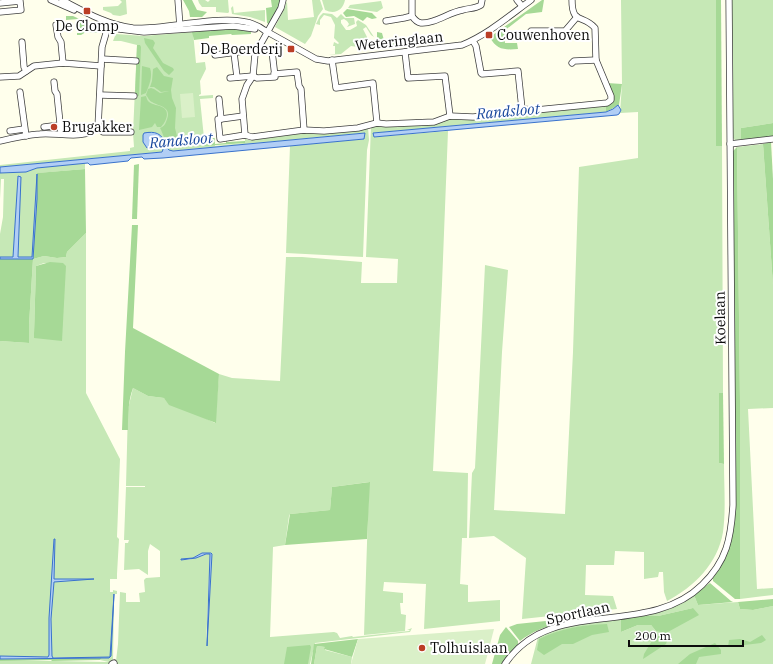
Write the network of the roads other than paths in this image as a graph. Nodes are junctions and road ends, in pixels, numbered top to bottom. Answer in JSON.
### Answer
{"nodes":[{"id":1,"x":51,"y":0,"type":"edge"},
{"id":2,"x":62,"y":0,"type":"edge"},
{"id":3,"x":178,"y":0,"type":"edge"},
{"id":4,"x":283,"y":0,"type":"edge"},
{"id":5,"x":412,"y":0,"type":"edge"},
{"id":6,"x":482,"y":0,"type":"edge"},
{"id":7,"x":517,"y":0,"type":"edge"},
{"id":8,"x":531,"y":0,"type":"edge"},
{"id":9,"x":572,"y":0,"type":"edge"},
{"id":10,"x":729,"y":0,"type":"edge"},
{"id":11,"x":0,"y":3,"type":"edge"},
{"id":12,"x":71,"y":4,"type":"edge"},
{"id":13,"x":522,"y":6,"type":"junction"},
{"id":14,"x":0,"y":12,"type":"edge"},
{"id":15,"x":412,"y":16,"type":"junction"},
{"id":16,"x":576,"y":17,"type":"junction"},
{"id":17,"x":386,"y":21,"type":"dead end"},
{"id":18,"x":108,"y":24,"type":"junction"},
{"id":19,"x":56,"y":25,"type":"dead end"},
{"id":20,"x":180,"y":27,"type":"junction"},
{"id":21,"x":265,"y":31,"type":"junction"},
{"id":22,"x":518,"y":35,"type":"dead end"},
{"id":23,"x":474,"y":41,"type":"junction"},
{"id":24,"x":22,"y":42,"type":"dead end"},
{"id":25,"x":257,"y":51,"type":"junction"},
{"id":26,"x":405,"y":52,"type":"junction"},
{"id":27,"x":234,"y":53,"type":"junction"},
{"id":28,"x":215,"y":55,"type":"dead end"},
{"id":29,"x":102,"y":59,"type":"junction"},
{"id":30,"x":332,"y":60,"type":"junction"},
{"id":31,"x":596,"y":60,"type":"junction"},
{"id":32,"x":136,"y":61,"type":"dead end"},
{"id":33,"x":572,"y":62,"type":"dead end"},
{"id":34,"x":63,"y":63,"type":"junction"},
{"id":35,"x":101,"y":66,"type":"junction"},
{"id":36,"x":26,"y":70,"type":"junction"},
{"id":37,"x":274,"y":74,"type":"junction"},
{"id":38,"x":253,"y":76,"type":"junction"},
{"id":39,"x":0,"y":77,"type":"edge"},
{"id":40,"x":236,"y":77,"type":"junction"},
{"id":41,"x":230,"y":78,"type":"dead end"},
{"id":42,"x":54,"y":82,"type":"dead end"},
{"id":43,"x":20,"y":92,"type":"dead end"},
{"id":44,"x":100,"y":95,"type":"junction"},
{"id":45,"x":134,"y":96,"type":"dead end"},
{"id":46,"x":219,"y":99,"type":"dead end"},
{"id":47,"x":522,"y":109,"type":"junction"},
{"id":48,"x":243,"y":116,"type":"junction"},
{"id":49,"x":450,"y":116,"type":"junction"},
{"id":50,"x":221,"y":119,"type":"junction"},
{"id":51,"x":377,"y":123,"type":"junction"},
{"id":52,"x":60,"y":125,"type":"junction"},
{"id":53,"x":44,"y":126,"type":"dead end"},
{"id":54,"x":98,"y":127,"type":"junction"},
{"id":55,"x":24,"y":129,"type":"junction"},
{"id":56,"x":304,"y":130,"type":"junction"},
{"id":57,"x":10,"y":131,"type":"dead end"},
{"id":58,"x":131,"y":132,"type":"dead end"},
{"id":59,"x":61,"y":133,"type":"junction"},
{"id":60,"x":245,"y":135,"type":"junction"},
{"id":61,"x":26,"y":136,"type":"junction"},
{"id":62,"x":773,"y":139,"type":"edge"},
{"id":63,"x":0,"y":141,"type":"edge"},
{"id":64,"x":730,"y":144,"type":"junction"},
{"id":65,"x":668,"y":607,"type":"joint"},
{"id":66,"x":505,"y":664,"type":"edge"}],
"edges":[{"from":1,"to":12,"type":"street","name":"Weteringlaan"},
{"from":2,"to":12,"type":"street","name":"Weteringlaan"},
{"from":3,"to":20,"type":"street"},
{"from":4,"to":21,"type":"street"},
{"from":5,"to":15,"type":"street"},
{"from":6,"to":15,"type":"street"},
{"from":7,"to":13,"type":"street"},
{"from":8,"to":13,"type":"street","name":"Weteringlaan"},
{"from":9,"to":16,"type":"street"},
{"from":10,"to":64,"type":"street","name":"Koelaan"},
{"from":11,"to":14,"type":"street"},
{"from":12,"to":18,"type":"street","name":"Weteringlaan"},
{"from":13,"to":23,"type":"street","name":"Weteringlaan"},
{"from":15,"to":17,"type":"street"},
{"from":16,"to":22,"type":"street"},
{"from":16,"to":31,"type":"street"},
{"from":18,"to":20,"type":"street","name":"Weteringlaan"},
{"from":18,"to":29,"type":"street"},
{"from":19,"to":34,"type":"street"},
{"from":20,"to":21,"type":"street","name":"Weteringlaan"},
{"from":21,"to":25,"type":"street"},
{"from":21,"to":30,"type":"street","name":"Weteringlaan"},
{"from":23,"to":26,"type":"street","name":"Weteringlaan"},
{"from":23,"to":47,"type":"street"},
{"from":24,"to":36,"type":"street"},
{"from":25,"to":27,"type":"street"},
{"from":25,"to":37,"type":"street"},
{"from":25,"to":38,"type":"street"},
{"from":26,"to":30,"type":"street","name":"Weteringlaan"},
{"from":26,"to":49,"type":"street"},
{"from":27,"to":28,"type":"street"},
{"from":27,"to":40,"type":"street"},
{"from":29,"to":32,"type":"street"},
{"from":29,"to":35,"type":"street"},
{"from":30,"to":51,"type":"street"},
{"from":31,"to":33,"type":"street"},
{"from":31,"to":47,"type":"street"},
{"from":34,"to":35,"type":"street"},
{"from":34,"to":36,"type":"street"},
{"from":35,"to":44,"type":"street"},
{"from":36,"to":39,"type":"street"},
{"from":37,"to":38,"type":"street"},
{"from":37,"to":56,"type":"street"},
{"from":38,"to":40,"type":"street"},
{"from":38,"to":48,"type":"street"},
{"from":40,"to":41,"type":"street"},
{"from":42,"to":52,"type":"street"},
{"from":43,"to":55,"type":"street"},
{"from":44,"to":45,"type":"street"},
{"from":44,"to":54,"type":"street"},
{"from":46,"to":50,"type":"street"},
{"from":47,"to":49,"type":"street"},
{"from":48,"to":50,"type":"street"},
{"from":48,"to":60,"type":"street"},
{"from":49,"to":51,"type":"street"},
{"from":50,"to":60,"type":"street"},
{"from":51,"to":56,"type":"street"},
{"from":52,"to":53,"type":"street"},
{"from":52,"to":59,"type":"street"},
{"from":54,"to":58,"type":"street"},
{"from":54,"to":59,"type":"street"},
{"from":55,"to":57,"type":"street"},
{"from":55,"to":61,"type":"street"},
{"from":56,"to":60,"type":"street"},
{"from":59,"to":61,"type":"street"},
{"from":61,"to":63,"type":"street"},
{"from":62,"to":64,"type":"street"},
{"from":64,"to":65,"type":"street","name":"Koelaan"},
{"from":65,"to":66,"type":"street","name":"Sportlaan"}]}
